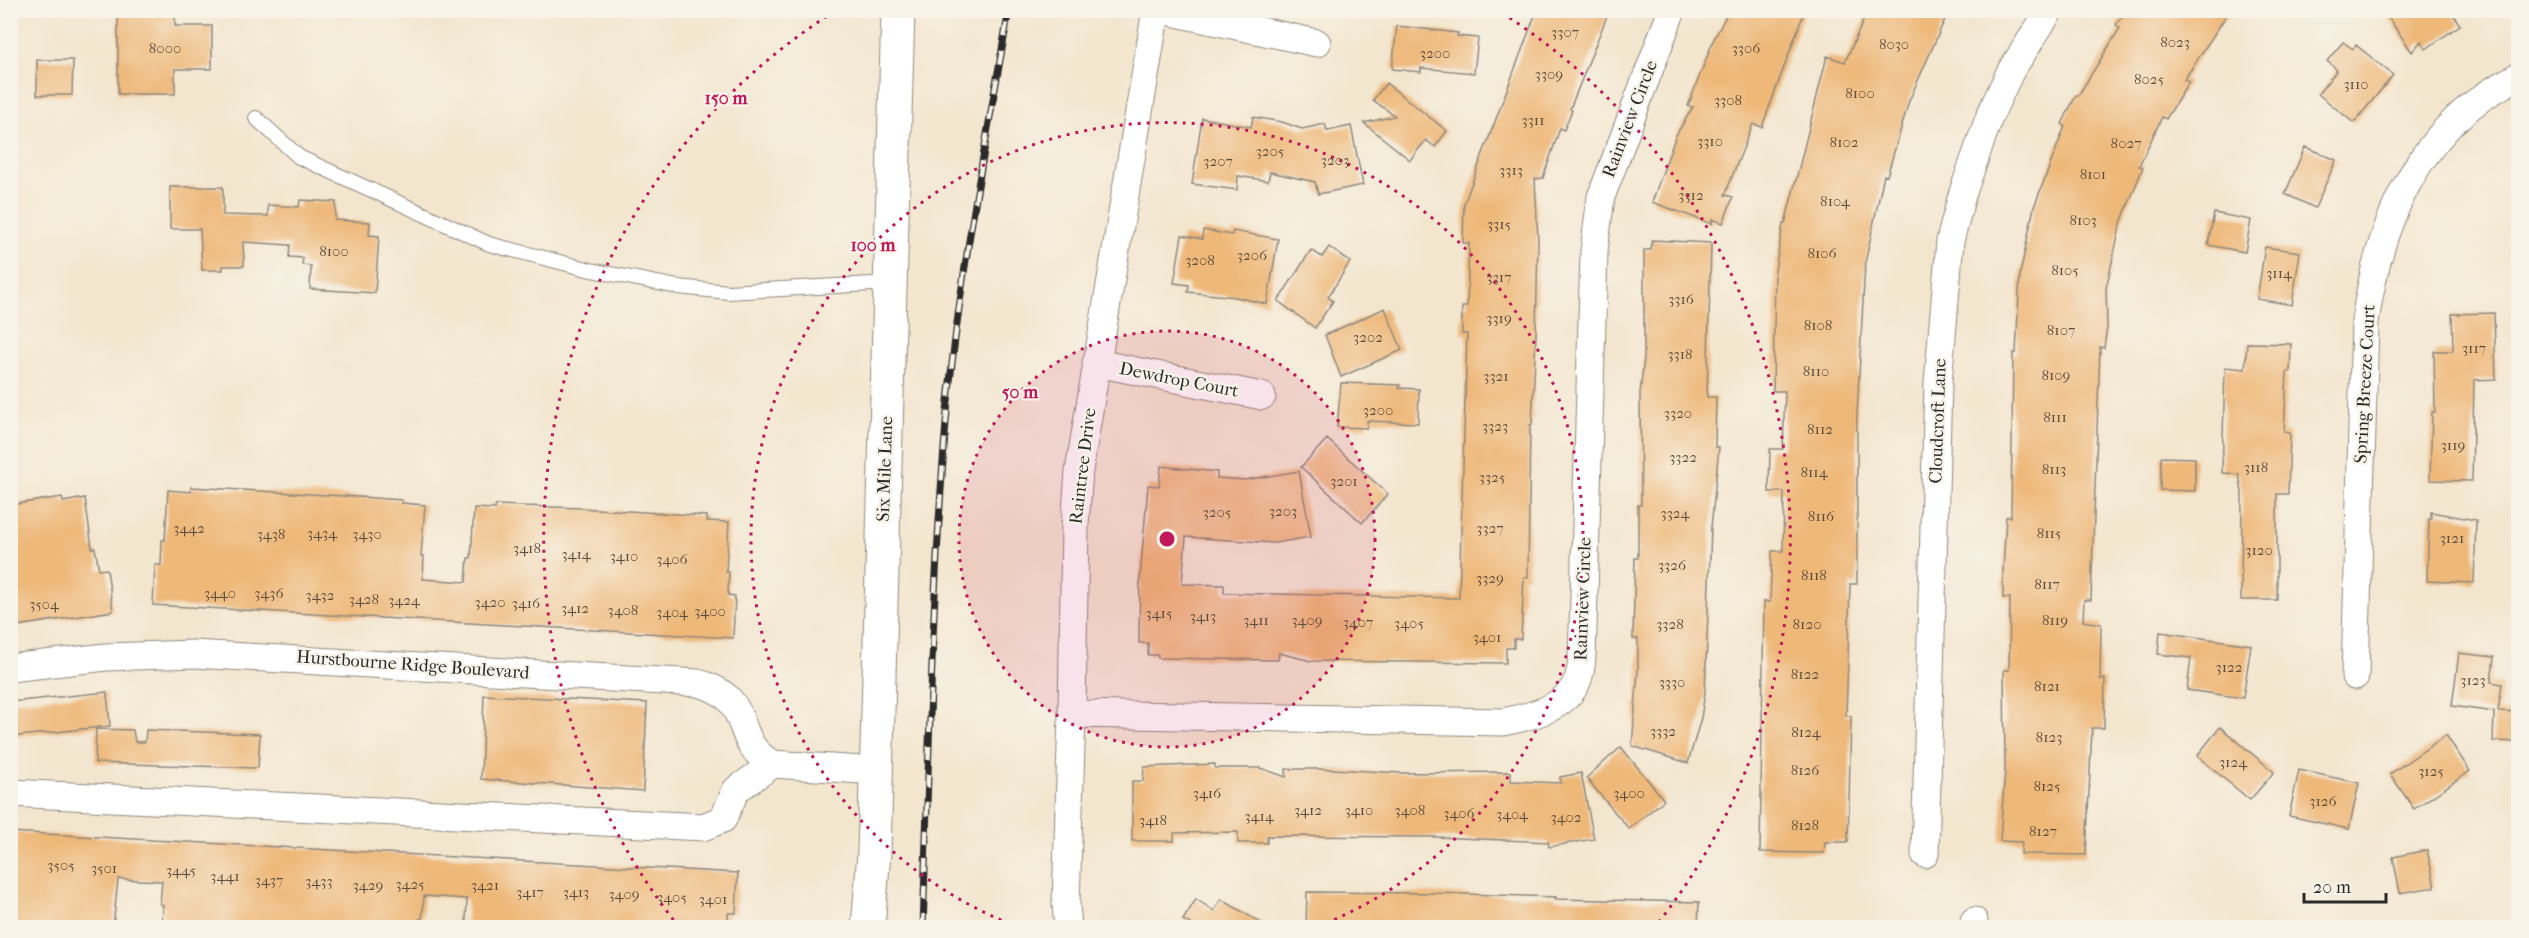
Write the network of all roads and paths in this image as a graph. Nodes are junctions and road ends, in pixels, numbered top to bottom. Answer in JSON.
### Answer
{"nodes":[{"id":1,"x":898,"y":10,"type":"edge"},
{"id":2,"x":1156,"y":10,"type":"edge"},
{"id":3,"x":1162,"y":10,"type":"edge"},
{"id":4,"x":1672,"y":10,"type":"edge"},
{"id":5,"x":2050,"y":10,"type":"edge"},
{"id":6,"x":1317,"y":43,"type":"dead end"},
{"id":7,"x":2518,"y":76,"type":"edge"},
{"id":8,"x":256,"y":118,"type":"dead end"},
{"id":9,"x":890,"y":283,"type":"junction"},
{"id":10,"x":1096,"y":363,"type":"junction"},
{"id":11,"x":1262,"y":396,"type":"dead end"},
{"id":12,"x":10,"y":668,"type":"edge"},
{"id":13,"x":2355,"y":676,"type":"dead end"},
{"id":14,"x":1072,"y":714,"type":"junction"},
{"id":15,"x":773,"y":764,"type":"junction"},
{"id":16,"x":876,"y":771,"type":"junction"},
{"id":17,"x":10,"y":793,"type":"edge"},
{"id":18,"x":1925,"y":854,"type":"dead end"},
{"id":19,"x":868,"y":927,"type":"edge"},
{"id":20,"x":1068,"y":927,"type":"edge"}],
"edges":[{"from":1,"to":9,"type":"street","name":"Six Mile Lane"},
{"from":2,"to":10,"type":"street","name":"Raintree Drive"},
{"from":3,"to":6,"type":"street"},
{"from":4,"to":14,"type":"street","name":"Rainview Circle"},
{"from":5,"to":18,"type":"street","name":"Cloudcroft Lane"},
{"from":7,"to":13,"type":"street","name":"Spring Breeze Court"},
{"from":8,"to":9,"type":"lane"},
{"from":9,"to":16,"type":"street","name":"Six Mile Lane"},
{"from":10,"to":11,"type":"street","name":"Dewdrop Court"},
{"from":10,"to":14,"type":"street","name":"Raintree Drive"},
{"from":12,"to":15,"type":"street","name":"Hurstbourne Ridge Boulevard"},
{"from":14,"to":20,"type":"street","name":"Raintree Drive"},
{"from":15,"to":16,"type":"street"},
{"from":15,"to":17,"type":"street"},
{"from":16,"to":19,"type":"street","name":"Six Mile Lane"}]}
